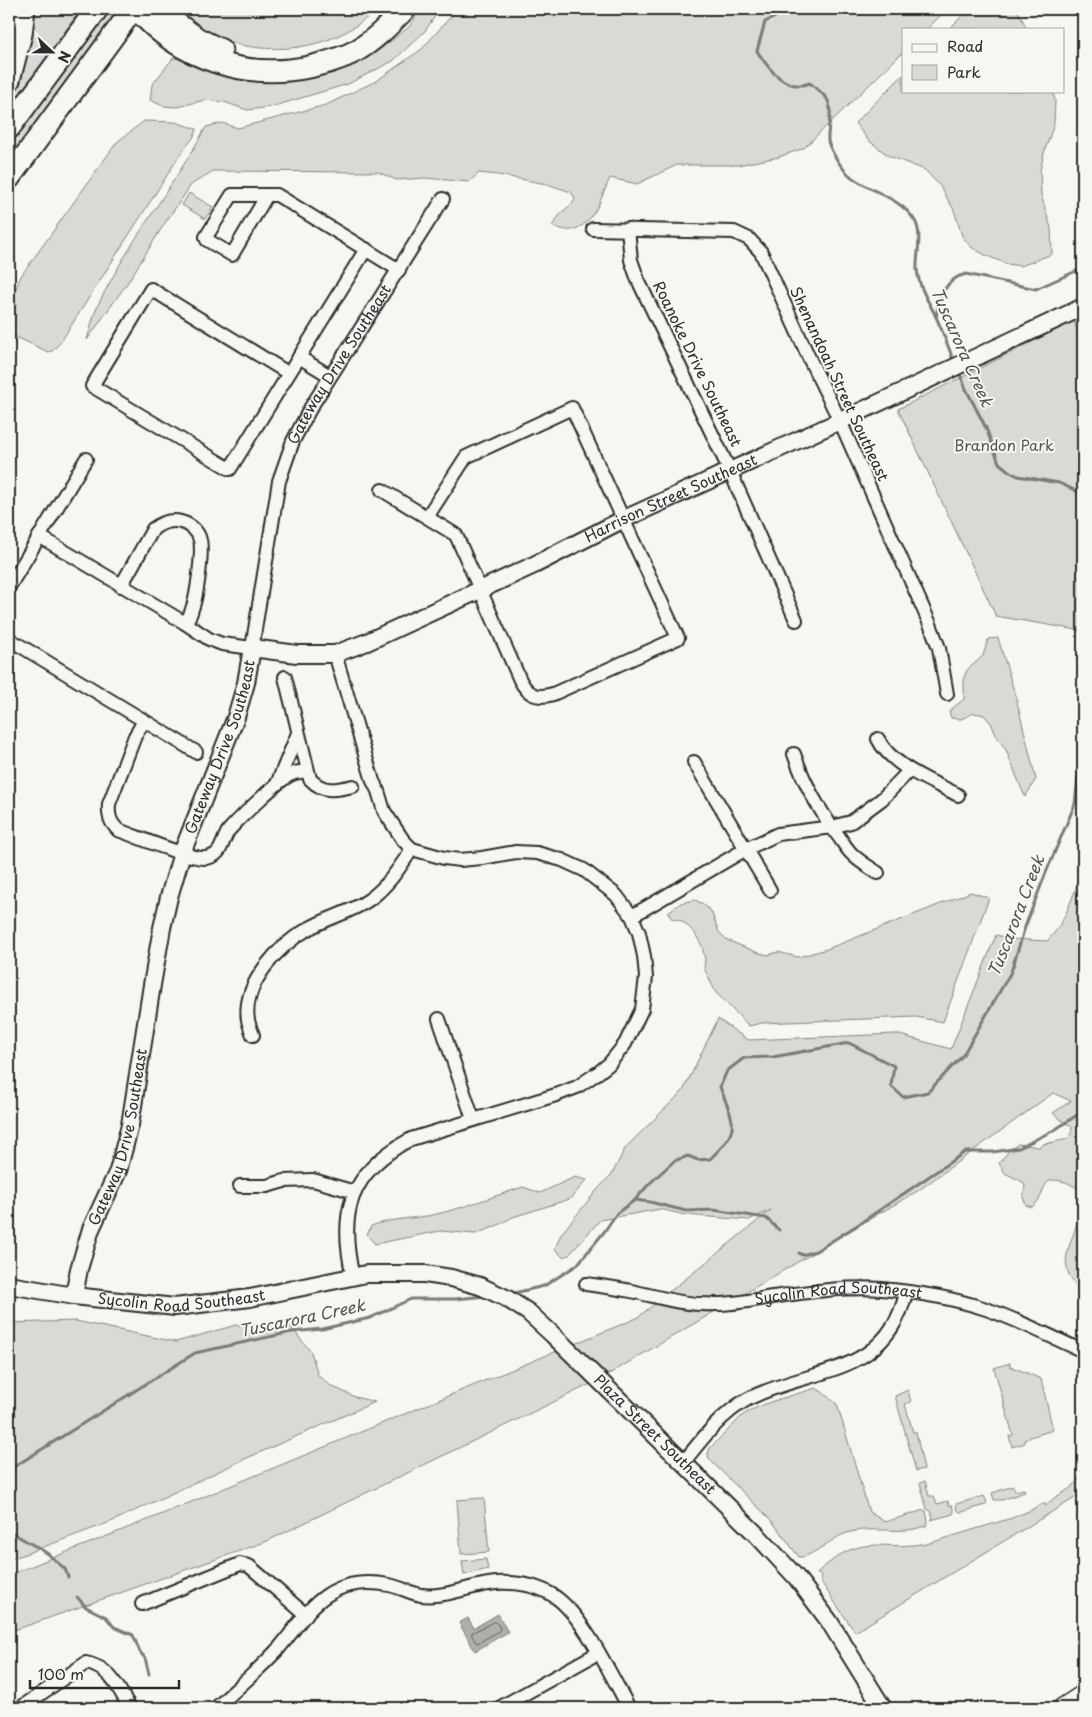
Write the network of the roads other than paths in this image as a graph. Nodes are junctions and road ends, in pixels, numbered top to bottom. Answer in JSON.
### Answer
{"nodes":[{"id":1,"x":24,"y":9,"type":"edge"},
{"id":2,"x":97,"y":9,"type":"edge"},
{"id":3,"x":133,"y":9,"type":"edge"},
{"id":4,"x":137,"y":9,"type":"edge"},
{"id":5,"x":394,"y":9,"type":"edge"},
{"id":6,"x":405,"y":9,"type":"edge"},
{"id":7,"x":162,"y":20,"type":"edge"},
{"id":8,"x":9,"y":80,"type":"edge"},
{"id":9,"x":9,"y":128,"type":"edge"},
{"id":10,"x":9,"y":178,"type":"edge"},
{"id":11,"x":267,"y":195,"type":"junction"},
{"id":12,"x":443,"y":199,"type":"dead end"},
{"id":13,"x":593,"y":229,"type":"dead end"},
{"id":14,"x":628,"y":229,"type":"junction"},
{"id":15,"x":366,"y":249,"type":"junction"},
{"id":16,"x":398,"y":270,"type":"junction"},
{"id":17,"x":1083,"y":307,"type":"edge"},
{"id":18,"x":299,"y":357,"type":"junction"},
{"id":19,"x":288,"y":373,"type":"junction"},
{"id":20,"x":330,"y":376,"type":"junction"},
{"id":21,"x":840,"y":421,"type":"junction"},
{"id":22,"x":86,"y":459,"type":"dead end"},
{"id":23,"x":730,"y":471,"type":"junction"},
{"id":24,"x":382,"y":490,"type":"dead end"},
{"id":25,"x":427,"y":517,"type":"junction"},
{"id":26,"x":624,"y":519,"type":"junction"},
{"id":27,"x":39,"y":536,"type":"junction"},
{"id":28,"x":121,"y":586,"type":"junction"},
{"id":29,"x":9,"y":587,"type":"edge"},
{"id":30,"x":480,"y":590,"type":"junction"},
{"id":31,"x":796,"y":620,"type":"dead end"},
{"id":32,"x":185,"y":623,"type":"junction"},
{"id":33,"x":9,"y":639,"type":"edge"},
{"id":34,"x":252,"y":648,"type":"junction"},
{"id":35,"x":335,"y":654,"type":"junction"},
{"id":36,"x":285,"y":677,"type":"dead end"},
{"id":37,"x":947,"y":694,"type":"dead end"},
{"id":38,"x":144,"y":722,"type":"junction"},
{"id":39,"x":298,"y":733,"type":"junction"},
{"id":40,"x":878,"y":739,"type":"dead end"},
{"id":41,"x":196,"y":752,"type":"dead end"},
{"id":42,"x":794,"y":754,"type":"dead end"},
{"id":43,"x":694,"y":762,"type":"dead end"},
{"id":44,"x":909,"y":770,"type":"junction"},
{"id":45,"x":307,"y":771,"type":"junction"},
{"id":46,"x":277,"y":784,"type":"junction"},
{"id":47,"x":353,"y":786,"type":"dead end"},
{"id":48,"x":958,"y":795,"type":"dead end"},
{"id":49,"x":832,"y":827,"type":"junction"},
{"id":50,"x":412,"y":849,"type":"junction"},
{"id":51,"x":746,"y":849,"type":"junction"},
{"id":52,"x":182,"y":852,"type":"junction"},
{"id":53,"x":878,"y":873,"type":"dead end"},
{"id":54,"x":770,"y":890,"type":"dead end"},
{"id":55,"x":632,"y":916,"type":"junction"},
{"id":56,"x":439,"y":1019,"type":"dead end"},
{"id":57,"x":253,"y":1035,"type":"dead end"},
{"id":58,"x":473,"y":1119,"type":"junction"},
{"id":59,"x":240,"y":1186,"type":"dead end"},
{"id":60,"x":355,"y":1192,"type":"junction"},
{"id":61,"x":353,"y":1277,"type":"junction"},
{"id":62,"x":586,"y":1284,"type":"dead end"},
{"id":63,"x":9,"y":1285,"type":"edge"},
{"id":64,"x":906,"y":1292,"type":"junction"},
{"id":65,"x":74,"y":1296,"type":"junction"},
{"id":66,"x":1083,"y":1351,"type":"edge"},
{"id":67,"x":683,"y":1463,"type":"junction"},
{"id":68,"x":142,"y":1604,"type":"dead end"},
{"id":69,"x":306,"y":1615,"type":"junction"},
{"id":70,"x":598,"y":1653,"type":"junction"},
{"id":71,"x":1083,"y":1695,"type":"edge"},
{"id":72,"x":20,"y":1708,"type":"edge"},
{"id":73,"x":130,"y":1708,"type":"edge"},
{"id":74,"x":216,"y":1708,"type":"edge"},
{"id":75,"x":498,"y":1708,"type":"edge"},
{"id":76,"x":629,"y":1708,"type":"edge"},
{"id":77,"x":883,"y":1708,"type":"edge"},
{"id":78,"x":1062,"y":1708,"type":"edge"}],
"edges":[{"from":1,"to":8,"type":"highway"},
{"from":2,"to":9,"type":"highway"},
{"from":3,"to":10,"type":"highway"},
{"from":4,"to":7,"type":"highway"},
{"from":5,"to":7,"type":"highway"},
{"from":6,"to":7,"type":"highway"},
{"from":11,"to":11,"type":"street"},
{"from":11,"to":15,"type":"street"},
{"from":12,"to":16,"type":"street","name":"Gateway Drive Southeast"},
{"from":13,"to":14,"type":"street","name":"Shenandoah Street Southeast"},
{"from":14,"to":21,"type":"street","name":"Shenandoah Street Southeast"},
{"from":14,"to":23,"type":"street","name":"Roanoke Drive Southeast"},
{"from":15,"to":16,"type":"street"},
{"from":15,"to":18,"type":"street"},
{"from":16,"to":20,"type":"street","name":"Gateway Drive Southeast"},
{"from":17,"to":21,"type":"street","name":"Harrison Street Southeast"},
{"from":18,"to":19,"type":"street"},
{"from":18,"to":20,"type":"street"},
{"from":19,"to":19,"type":"street"},
{"from":20,"to":34,"type":"street","name":"Gateway Drive Southeast"},
{"from":21,"to":23,"type":"street","name":"Harrison Street Southeast"},
{"from":21,"to":37,"type":"street","name":"Shenandoah Street Southeast"},
{"from":22,"to":27,"type":"street"},
{"from":23,"to":26,"type":"street","name":"Harrison Street Southeast"},
{"from":23,"to":31,"type":"street","name":"Roanoke Drive Southeast"},
{"from":24,"to":25,"type":"street"},
{"from":25,"to":26,"type":"street"},
{"from":25,"to":30,"type":"street"},
{"from":26,"to":30,"type":"street","name":"Harrison Street Southeast"},
{"from":26,"to":30,"type":"street"},
{"from":27,"to":28,"type":"street"},
{"from":27,"to":29,"type":"street"},
{"from":28,"to":32,"type":"street"},
{"from":28,"to":32,"type":"street"},
{"from":30,"to":35,"type":"street","name":"Harrison Street Southeast"},
{"from":32,"to":34,"type":"street"},
{"from":33,"to":38,"type":"street"},
{"from":34,"to":35,"type":"street","name":"Harrison Street Southeast"},
{"from":34,"to":52,"type":"street","name":"Gateway Drive Southeast"},
{"from":35,"to":50,"type":"street"},
{"from":36,"to":39,"type":"street"},
{"from":38,"to":41,"type":"street"},
{"from":38,"to":52,"type":"street"},
{"from":39,"to":45,"type":"street"},
{"from":39,"to":46,"type":"street"},
{"from":40,"to":44,"type":"street"},
{"from":42,"to":49,"type":"street"},
{"from":43,"to":51,"type":"street"},
{"from":44,"to":48,"type":"street"},
{"from":44,"to":49,"type":"street"},
{"from":45,"to":46,"type":"street"},
{"from":45,"to":47,"type":"street"},
{"from":46,"to":52,"type":"street"},
{"from":49,"to":51,"type":"street"},
{"from":49,"to":53,"type":"street"},
{"from":50,"to":55,"type":"street"},
{"from":50,"to":57,"type":"street"},
{"from":51,"to":54,"type":"street"},
{"from":51,"to":55,"type":"street"},
{"from":52,"to":65,"type":"street","name":"Gateway Drive Southeast"},
{"from":55,"to":58,"type":"street"},
{"from":56,"to":58,"type":"street"},
{"from":58,"to":60,"type":"street"},
{"from":59,"to":60,"type":"street"},
{"from":60,"to":61,"type":"street"},
{"from":61,"to":65,"type":"street","name":"Sycolin Road Southeast"},
{"from":61,"to":67,"type":"street","name":"Plaza Street Southeast"},
{"from":62,"to":64,"type":"street","name":"Sycolin Road Southeast"},
{"from":63,"to":65,"type":"street","name":"Sycolin Road Southeast"},
{"from":64,"to":66,"type":"street","name":"Sycolin Road Southeast"},
{"from":64,"to":67,"type":"street"},
{"from":67,"to":77,"type":"street","name":"Plaza Street Southeast"},
{"from":68,"to":69,"type":"street"},
{"from":69,"to":70,"type":"street"},
{"from":69,"to":74,"type":"street"},
{"from":70,"to":75,"type":"street"},
{"from":70,"to":76,"type":"street"},
{"from":71,"to":78,"type":"main road"},
{"from":72,"to":73,"type":"street"}]}
